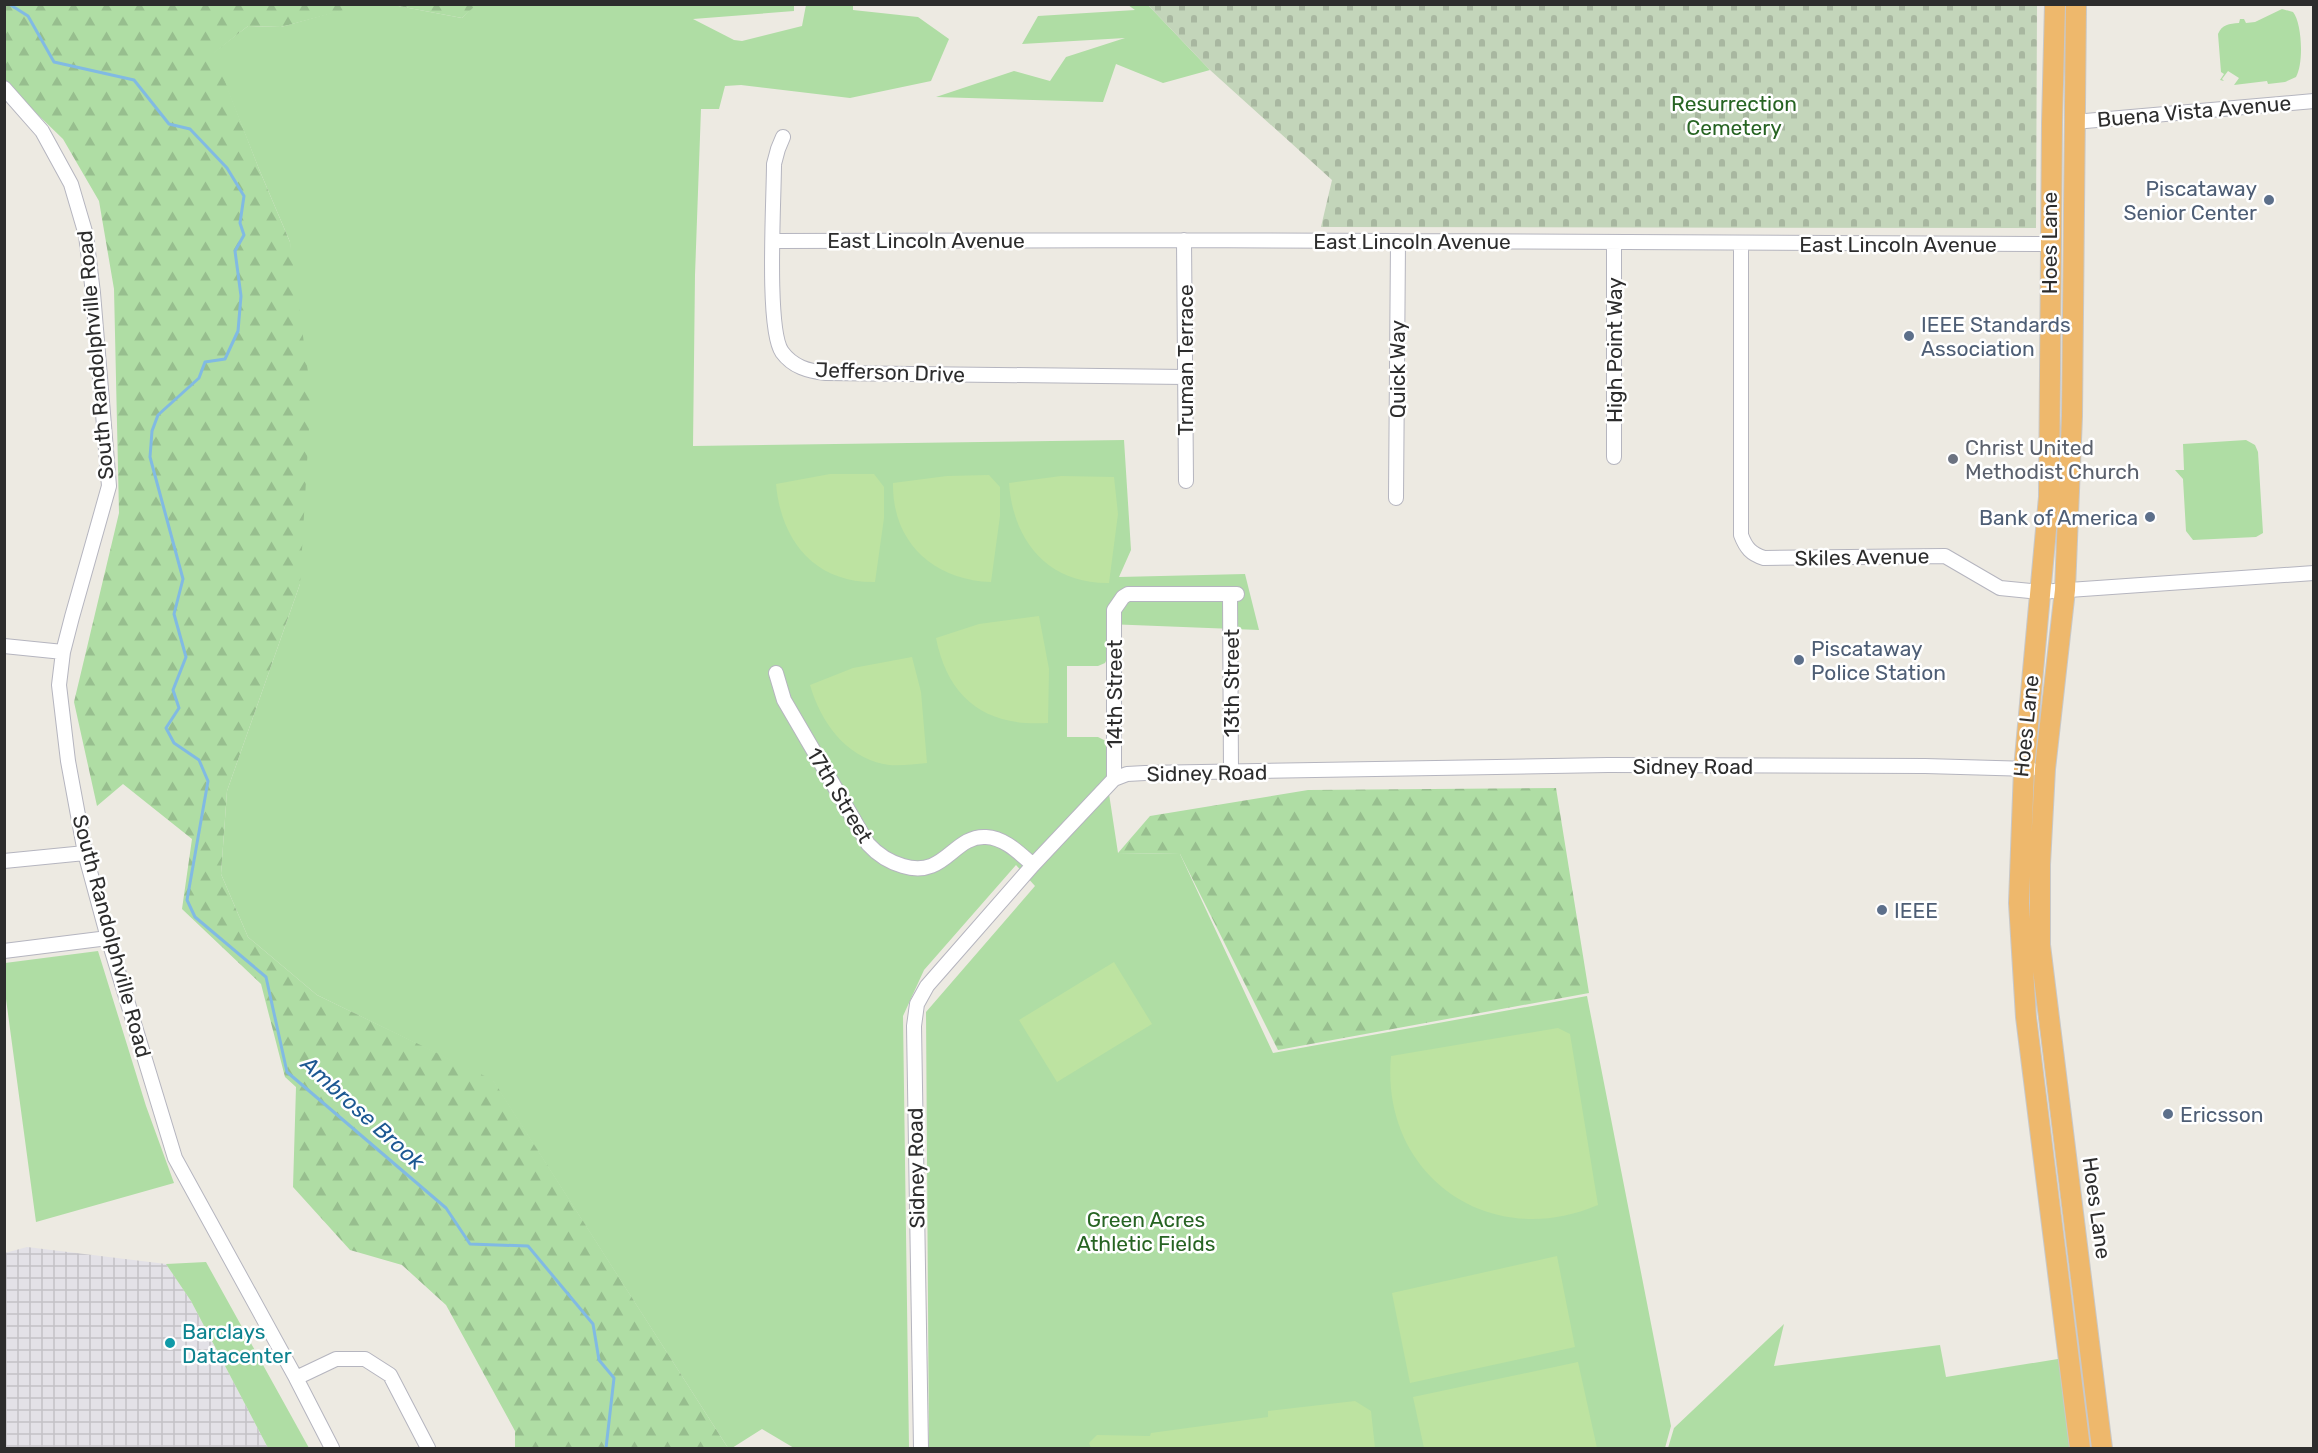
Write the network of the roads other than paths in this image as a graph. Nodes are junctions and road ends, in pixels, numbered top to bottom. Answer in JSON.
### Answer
{"nodes":[{"id":1,"x":2055,"y":4,"type":"edge"},
{"id":2,"x":2076,"y":4,"type":"edge"},
{"id":3,"x":4,"y":88,"type":"edge"},
{"id":4,"x":2313,"y":101,"type":"edge"},
{"id":5,"x":2074,"y":122,"type":"junction"},
{"id":6,"x":783,"y":137,"type":"dead end"},
{"id":7,"x":1184,"y":240,"type":"junction"},
{"id":8,"x":773,"y":241,"type":"junction"},
{"id":9,"x":1398,"y":241,"type":"junction"},
{"id":10,"x":1614,"y":242,"type":"junction"},
{"id":11,"x":1741,"y":243,"type":"junction"},
{"id":12,"x":2051,"y":244,"type":"junction"},
{"id":13,"x":1186,"y":376,"type":"junction"},
{"id":14,"x":1614,"y":457,"type":"dead end"},
{"id":15,"x":1186,"y":481,"type":"dead end"},
{"id":16,"x":1396,"y":498,"type":"dead end"},
{"id":17,"x":2313,"y":573,"type":"edge"},
{"id":18,"x":2064,"y":590,"type":"junction"},
{"id":19,"x":2040,"y":592,"type":"junction"},
{"id":20,"x":1234,"y":594,"type":"joint"},
{"id":21,"x":4,"y":646,"type":"edge"},
{"id":22,"x":63,"y":652,"type":"junction"},
{"id":23,"x":776,"y":673,"type":"dead end"},
{"id":24,"x":2024,"y":769,"type":"junction"},
{"id":25,"x":2045,"y":769,"type":"junction"},
{"id":26,"x":1231,"y":772,"type":"junction"},
{"id":27,"x":1114,"y":779,"type":"junction"},
{"id":28,"x":85,"y":853,"type":"junction"},
{"id":29,"x":4,"y":861,"type":"edge"},
{"id":30,"x":1033,"y":865,"type":"junction"},
{"id":31,"x":108,"y":938,"type":"junction"},
{"id":32,"x":4,"y":951,"type":"edge"},
{"id":33,"x":296,"y":1378,"type":"junction"},
{"id":34,"x":332,"y":1449,"type":"edge"},
{"id":35,"x":428,"y":1449,"type":"edge"},
{"id":36,"x":921,"y":1449,"type":"edge"},
{"id":37,"x":2080,"y":1449,"type":"edge"},
{"id":38,"x":2102,"y":1449,"type":"edge"}],
"edges":[{"from":1,"to":12,"type":"highway","name":"Hoes Lane"},
{"from":2,"to":5,"type":"highway","name":"Hoes Lane"},
{"from":3,"to":22,"type":"street","name":"South Randolphville Road"},
{"from":4,"to":5,"type":"street","name":"Buena Vista Avenue"},
{"from":5,"to":18,"type":"highway","name":"Hoes Lane"},
{"from":6,"to":8,"type":"street","name":"Jefferson Drive"},
{"from":7,"to":8,"type":"street","name":"East Lincoln Avenue"},
{"from":7,"to":9,"type":"street","name":"East Lincoln Avenue"},
{"from":7,"to":13,"type":"street","name":"Truman Terrace"},
{"from":8,"to":13,"type":"street","name":"Jefferson Drive"},
{"from":9,"to":10,"type":"street","name":"East Lincoln Avenue"},
{"from":9,"to":16,"type":"street","name":"Quick Way"},
{"from":10,"to":11,"type":"street","name":"East Lincoln Avenue"},
{"from":10,"to":14,"type":"street","name":"High Point Way"},
{"from":11,"to":12,"type":"street","name":"East Lincoln Avenue"},
{"from":11,"to":19,"type":"street","name":"Skiles Avenue"},
{"from":12,"to":19,"type":"highway","name":"Hoes Lane"},
{"from":13,"to":15,"type":"street","name":"Truman Terrace"},
{"from":17,"to":18,"type":"street","name":"Skiles Avenue"},
{"from":18,"to":19,"type":"street","name":"Skiles Avenue"},
{"from":18,"to":25,"type":"highway","name":"Hoes Lane"},
{"from":19,"to":24,"type":"highway","name":"Hoes Lane"},
{"from":20,"to":26,"type":"street","name":"13th Street"},
{"from":20,"to":27,"type":"street","name":"14th Street"},
{"from":21,"to":22,"type":"street"},
{"from":22,"to":28,"type":"street","name":"South Randolphville Road"},
{"from":23,"to":30,"type":"street","name":"17th Street"},
{"from":24,"to":25,"type":"street","name":"Sidney Road"},
{"from":24,"to":26,"type":"street","name":"Sidney Road"},
{"from":24,"to":37,"type":"highway","name":"Hoes Lane"},
{"from":25,"to":38,"type":"highway","name":"Hoes Lane"},
{"from":26,"to":27,"type":"street","name":"Sidney Road"},
{"from":27,"to":30,"type":"street","name":"Sidney Road"},
{"from":28,"to":29,"type":"street"},
{"from":28,"to":31,"type":"street","name":"South Randolphville Road"},
{"from":30,"to":36,"type":"street","name":"Sidney Road"},
{"from":31,"to":32,"type":"street"},
{"from":31,"to":33,"type":"street","name":"South Randolphville Road"},
{"from":33,"to":34,"type":"street","name":"South Randolphville Road"},
{"from":33,"to":35,"type":"street"}]}
